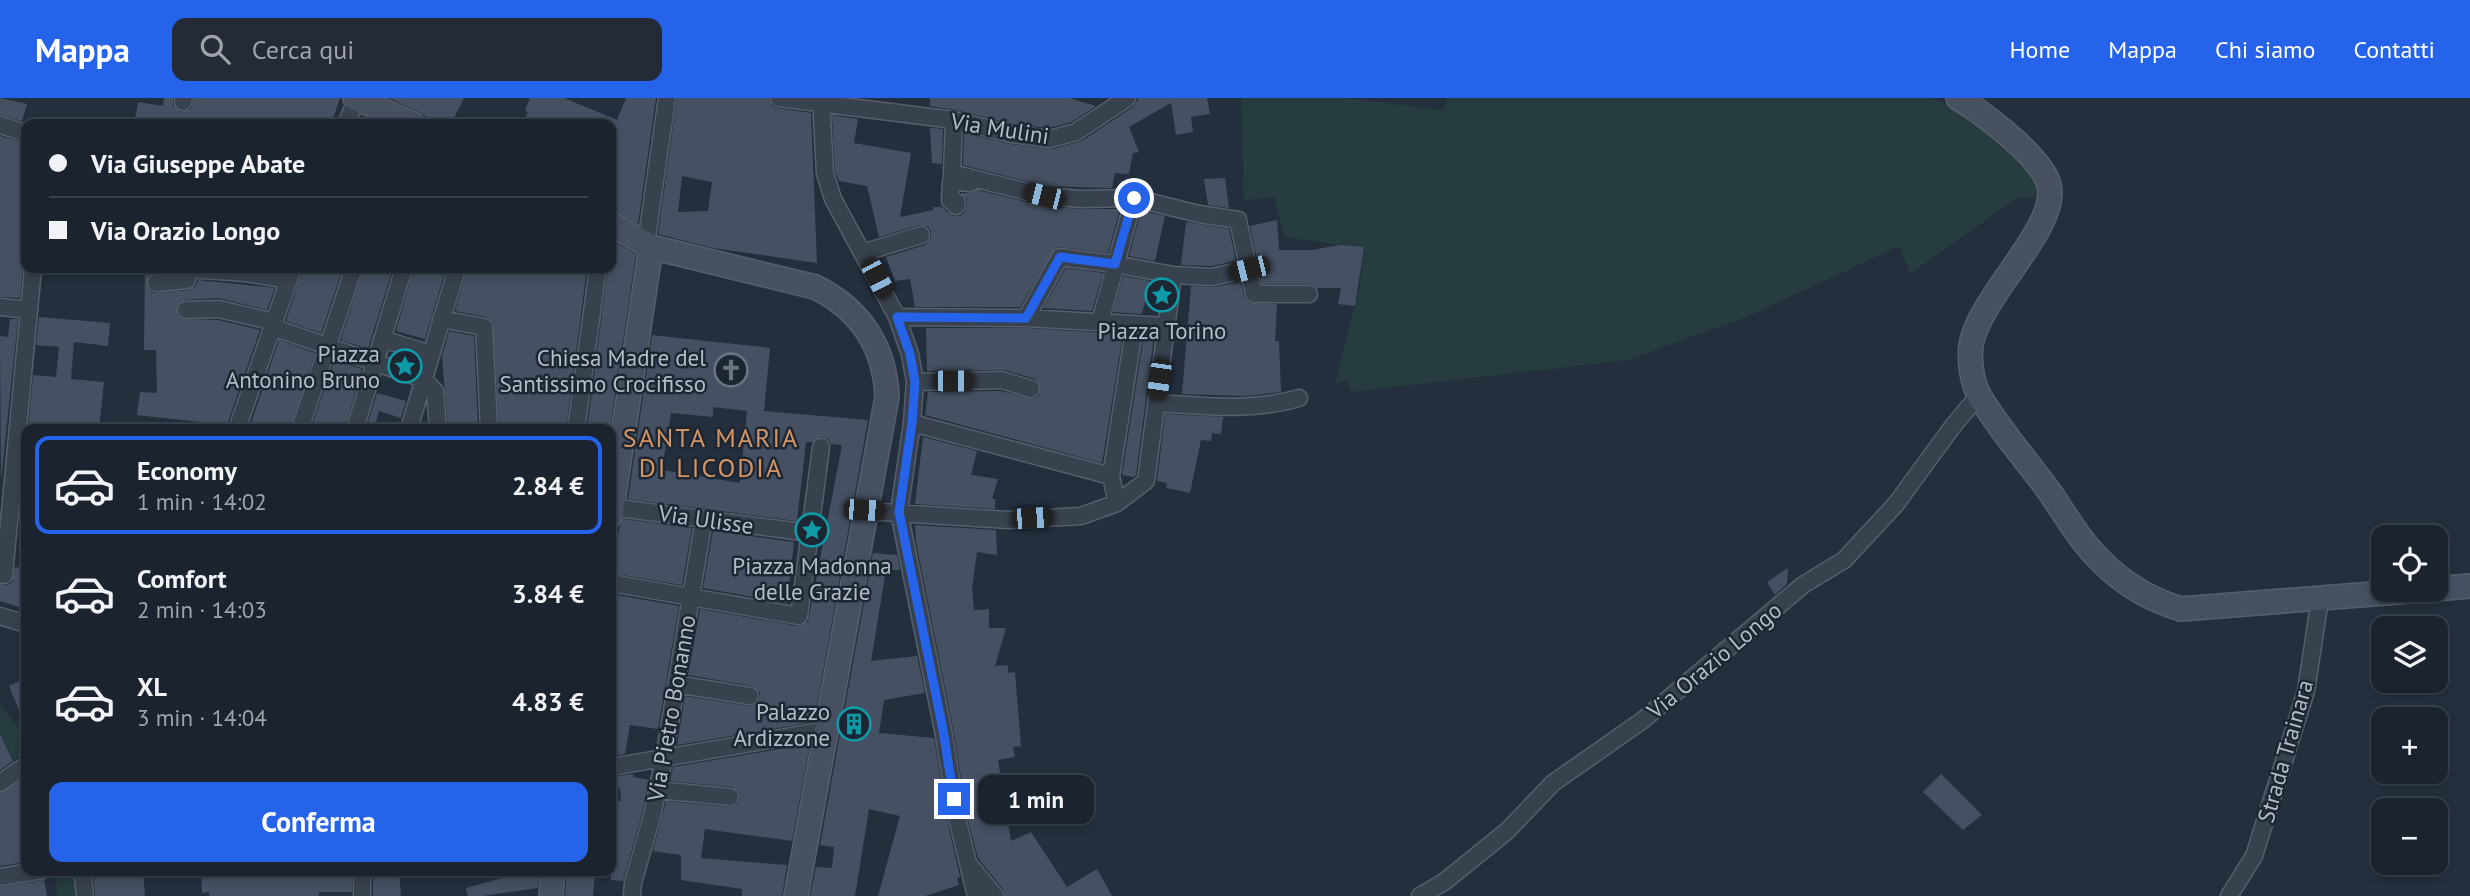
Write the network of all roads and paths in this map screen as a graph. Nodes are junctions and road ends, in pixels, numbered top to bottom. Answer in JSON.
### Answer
{"nodes":[{"id":1,"x":356,"y":98,"type":"edge"},
{"id":2,"x":667,"y":98,"type":"edge"},
{"id":3,"x":779,"y":98,"type":"edge"},
{"id":4,"x":1127,"y":98,"type":"edge"},
{"id":5,"x":1958,"y":98,"type":"edge"},
{"id":6,"x":821,"y":101,"type":"edge"},
{"id":7,"x":348,"y":119,"type":"edge"},
{"id":8,"x":402,"y":119,"type":"edge"},
{"id":9,"x":954,"y":120,"type":"junction"},
{"id":10,"x":0,"y":125,"type":"edge"},
{"id":11,"x":21,"y":131,"type":"edge"},
{"id":12,"x":978,"y":179,"type":"junction"},
{"id":13,"x":1134,"y":198,"type":"junction"},
{"id":14,"x":956,"y":206,"type":"dead end"},
{"id":15,"x":616,"y":227,"type":"edge"},
{"id":16,"x":921,"y":235,"type":"dead end"},
{"id":17,"x":649,"y":245,"type":"junction"},
{"id":18,"x":862,"y":253,"type":"junction"},
{"id":19,"x":1115,"y":264,"type":"junction"},
{"id":20,"x":1249,"y":269,"type":"junction"},
{"id":21,"x":33,"y":273,"type":"edge"},
{"id":22,"x":188,"y":273,"type":"edge"},
{"id":23,"x":246,"y":273,"type":"edge"},
{"id":24,"x":352,"y":273,"type":"edge"},
{"id":25,"x":402,"y":273,"type":"edge"},
{"id":26,"x":455,"y":273,"type":"edge"},
{"id":27,"x":597,"y":273,"type":"edge"},
{"id":28,"x":291,"y":274,"type":"edge"},
{"id":29,"x":1176,"y":275,"type":"junction"},
{"id":30,"x":156,"y":283,"type":"dead end"},
{"id":31,"x":1308,"y":294,"type":"dead end"},
{"id":32,"x":0,"y":307,"type":"edge"},
{"id":33,"x":29,"y":310,"type":"junction"},
{"id":34,"x":186,"y":310,"type":"dead end"},
{"id":35,"x":897,"y":317,"type":"junction"},
{"id":36,"x":1026,"y":318,"type":"junction"},
{"id":37,"x":441,"y":319,"type":"junction"},
{"id":38,"x":1100,"y":322,"type":"junction"},
{"id":39,"x":273,"y":324,"type":"junction"},
{"id":40,"x":1138,"y":324,"type":"junction"},
{"id":41,"x":1166,"y":329,"type":"junction"},
{"id":42,"x":384,"y":334,"type":"junction"},
{"id":43,"x":328,"y":346,"type":"junction"},
{"id":44,"x":433,"y":346,"type":"junction"},
{"id":45,"x":372,"y":362,"type":"junction"},
{"id":46,"x":423,"y":379,"type":"junction"},
{"id":47,"x":921,"y":381,"type":"junction"},
{"id":48,"x":1031,"y":388,"type":"dead end"},
{"id":49,"x":1979,"y":395,"type":"junction"},
{"id":50,"x":1300,"y":398,"type":"dead end"},
{"id":51,"x":1156,"y":403,"type":"junction"},
{"id":52,"x":239,"y":424,"type":"edge"},
{"id":53,"x":302,"y":424,"type":"edge"},
{"id":54,"x":356,"y":424,"type":"edge"},
{"id":55,"x":410,"y":424,"type":"edge"},
{"id":56,"x":438,"y":424,"type":"edge"},
{"id":57,"x":489,"y":424,"type":"edge"},
{"id":58,"x":577,"y":424,"type":"edge"},
{"id":59,"x":918,"y":425,"type":"junction"},
{"id":60,"x":821,"y":447,"type":"dead end"},
{"id":61,"x":616,"y":475,"type":"edge"},
{"id":62,"x":1111,"y":476,"type":"junction"},
{"id":63,"x":1117,"y":503,"type":"junction"},
{"id":64,"x":616,"y":510,"type":"edge"},
{"id":65,"x":864,"y":510,"type":"junction"},
{"id":66,"x":907,"y":513,"type":"junction"},
{"id":67,"x":704,"y":519,"type":"junction"},
{"id":68,"x":805,"y":532,"type":"junction"},
{"id":69,"x":4,"y":575,"type":"dead end"},
{"id":70,"x":616,"y":584,"type":"edge"},
{"id":71,"x":2470,"y":586,"type":"edge"},
{"id":72,"x":2448,"y":588,"type":"edge"},
{"id":73,"x":2371,"y":595,"type":"edge"},
{"id":74,"x":690,"y":597,"type":"junction"},
{"id":75,"x":2320,"y":599,"type":"junction"},
{"id":76,"x":0,"y":616,"type":"edge"},
{"id":77,"x":21,"y":622,"type":"edge"},
{"id":78,"x":676,"y":684,"type":"junction"},
{"id":79,"x":750,"y":696,"type":"dead end"},
{"id":80,"x":827,"y":730,"type":"junction"},
{"id":81,"x":664,"y":758,"type":"junction"},
{"id":82,"x":616,"y":766,"type":"edge"},
{"id":83,"x":21,"y":768,"type":"edge"},
{"id":84,"x":0,"y":783,"type":"edge"},
{"id":85,"x":658,"y":790,"type":"junction"},
{"id":86,"x":730,"y":797,"type":"dead end"},
{"id":87,"x":968,"y":863,"type":"junction"},
{"id":88,"x":21,"y":874,"type":"edge"},
{"id":89,"x":83,"y":876,"type":"edge"},
{"id":90,"x":362,"y":876,"type":"edge"},
{"id":91,"x":553,"y":876,"type":"edge"},
{"id":92,"x":0,"y":877,"type":"edge"},
{"id":93,"x":85,"y":896,"type":"edge"},
{"id":94,"x":362,"y":896,"type":"edge"},
{"id":95,"x":551,"y":896,"type":"edge"},
{"id":96,"x":632,"y":896,"type":"edge"},
{"id":97,"x":796,"y":896,"type":"edge"},
{"id":98,"x":976,"y":896,"type":"edge"},
{"id":99,"x":995,"y":896,"type":"edge"},
{"id":100,"x":1420,"y":896,"type":"edge"},
{"id":101,"x":2230,"y":896,"type":"edge"}],
"edges":[{"from":1,"to":7,"type":"street"},
{"from":1,"to":8,"type":"street"},
{"from":2,"to":17,"type":"street"},
{"from":3,"to":6,"type":"street","name":"Via Mulini"},
{"from":4,"to":9,"type":"street","name":"Via Mulini"},
{"from":5,"to":49,"type":"street"},
{"from":6,"to":9,"type":"street","name":"Via Mulini"},
{"from":6,"to":18,"type":"street"},
{"from":9,"to":12,"type":"street"},
{"from":10,"to":11,"type":"street"},
{"from":12,"to":13,"type":"street"},
{"from":12,"to":14,"type":"street"},
{"from":13,"to":19,"type":"street"},
{"from":13,"to":20,"type":"street"},
{"from":15,"to":17,"type":"street"},
{"from":16,"to":18,"type":"street"},
{"from":17,"to":61,"type":"street"},
{"from":17,"to":65,"type":"street"},
{"from":18,"to":35,"type":"street"},
{"from":19,"to":29,"type":"street"},
{"from":19,"to":36,"type":"street"},
{"from":19,"to":38,"type":"street"},
{"from":20,"to":29,"type":"street"},
{"from":20,"to":31,"type":"street"},
{"from":21,"to":33,"type":"street"},
{"from":22,"to":30,"type":"street"},
{"from":23,"to":28,"type":"street"},
{"from":24,"to":43,"type":"street"},
{"from":25,"to":42,"type":"street"},
{"from":26,"to":37,"type":"street"},
{"from":27,"to":58,"type":"street"},
{"from":28,"to":39,"type":"street"},
{"from":29,"to":41,"type":"street"},
{"from":32,"to":33,"type":"street"},
{"from":33,"to":69,"type":"street"},
{"from":34,"to":39,"type":"street"},
{"from":35,"to":36,"type":"street"},
{"from":35,"to":47,"type":"street"},
{"from":36,"to":38,"type":"street"},
{"from":37,"to":44,"type":"street"},
{"from":37,"to":57,"type":"street"},
{"from":38,"to":40,"type":"street"},
{"from":39,"to":43,"type":"street"},
{"from":39,"to":52,"type":"street"},
{"from":40,"to":41,"type":"street"},
{"from":40,"to":62,"type":"street"},
{"from":41,"to":51,"type":"street"},
{"from":42,"to":44,"type":"street"},
{"from":42,"to":45,"type":"street"},
{"from":43,"to":45,"type":"street"},
{"from":43,"to":53,"type":"street"},
{"from":44,"to":46,"type":"street"},
{"from":45,"to":46,"type":"street"},
{"from":45,"to":54,"type":"street"},
{"from":46,"to":55,"type":"street"},
{"from":46,"to":56,"type":"street"},
{"from":47,"to":48,"type":"street"},
{"from":47,"to":59,"type":"street"},
{"from":49,"to":75,"type":"street"},
{"from":49,"to":100,"type":"street","name":"Via Orazio Longo"},
{"from":50,"to":51,"type":"street"},
{"from":51,"to":63,"type":"street"},
{"from":59,"to":62,"type":"street"},
{"from":59,"to":66,"type":"street"},
{"from":60,"to":68,"type":"street"},
{"from":62,"to":63,"type":"street"},
{"from":63,"to":66,"type":"street"},
{"from":64,"to":67,"type":"street","name":"Via Ulisse"},
{"from":65,"to":66,"type":"street"},
{"from":65,"to":80,"type":"street"},
{"from":66,"to":87,"type":"street"},
{"from":67,"to":68,"type":"street","name":"Via Ulisse"},
{"from":67,"to":74,"type":"street","name":"Via Pietro Bonanno"},
{"from":68,"to":74,"type":"street"},
{"from":70,"to":74,"type":"street"},
{"from":71,"to":72,"type":"street"},
{"from":73,"to":75,"type":"street"},
{"from":74,"to":78,"type":"street","name":"Via Pietro Bonanno"},
{"from":75,"to":101,"type":"street","name":"Strada Trainara"},
{"from":76,"to":77,"type":"street"},
{"from":78,"to":79,"type":"street"},
{"from":78,"to":81,"type":"street","name":"Via Pietro Bonanno"},
{"from":80,"to":81,"type":"street"},
{"from":80,"to":97,"type":"street"},
{"from":81,"to":82,"type":"street"},
{"from":81,"to":85,"type":"street","name":"Via Pietro Bonanno"},
{"from":83,"to":84,"type":"street"},
{"from":85,"to":86,"type":"street"},
{"from":85,"to":96,"type":"street","name":"Via Pietro Bonanno"},
{"from":87,"to":98,"type":"street"},
{"from":87,"to":99,"type":"street"},
{"from":88,"to":92,"type":"street"},
{"from":89,"to":93,"type":"street"},
{"from":90,"to":94,"type":"street"},
{"from":91,"to":95,"type":"street"}]}
